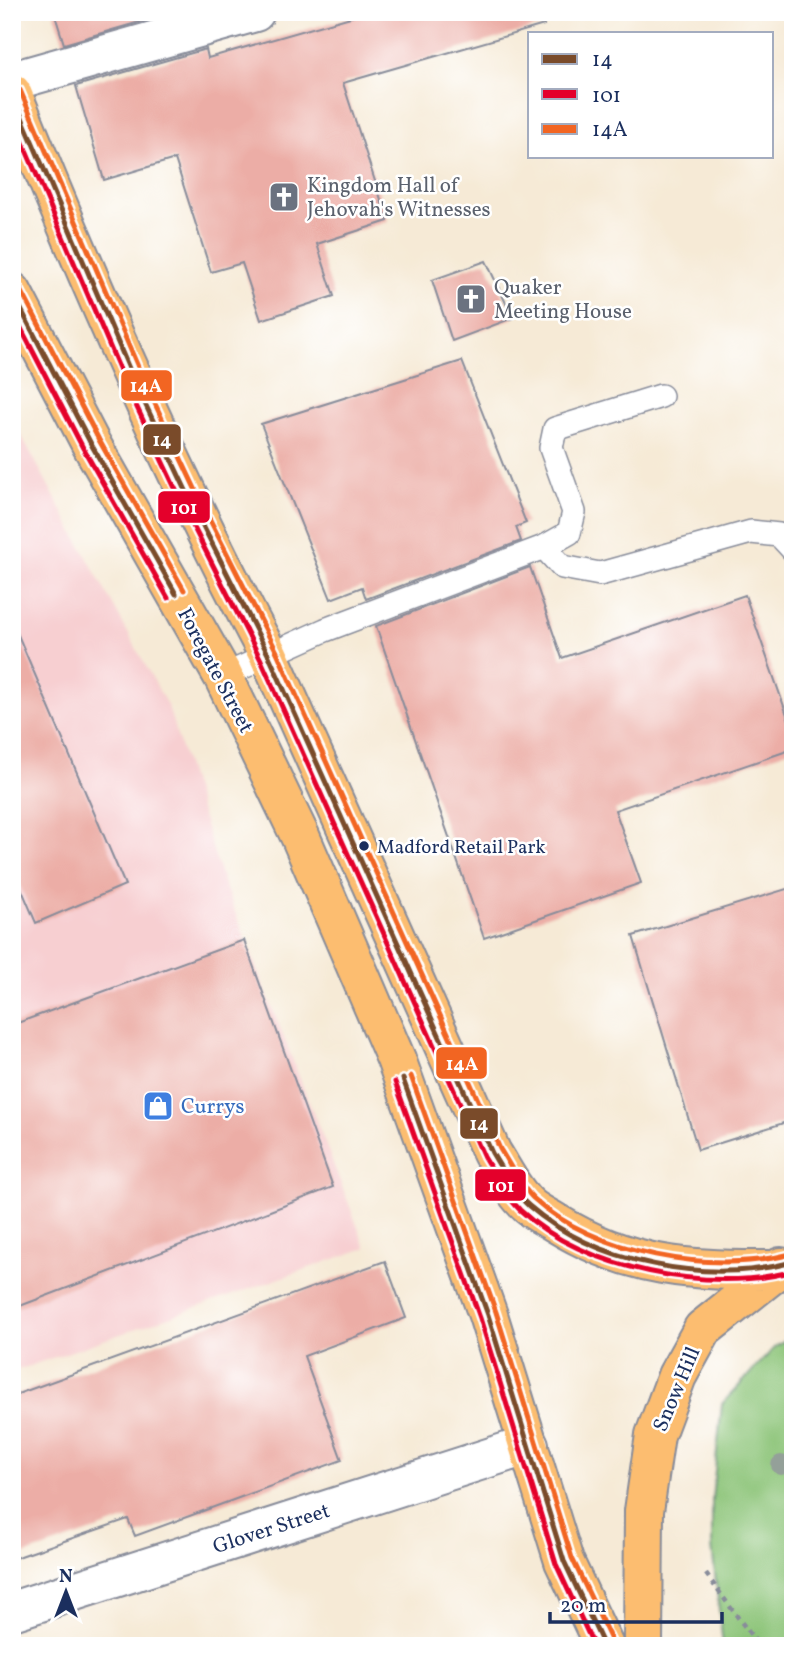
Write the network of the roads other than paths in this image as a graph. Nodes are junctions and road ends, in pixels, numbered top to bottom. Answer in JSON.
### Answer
{"nodes":[{"id":1,"x":255,"y":12,"type":"edge"},
{"id":2,"x":12,"y":80,"type":"edge"},
{"id":3,"x":12,"y":93,"type":"edge"},
{"id":4,"x":12,"y":292,"type":"edge"},
{"id":5,"x":660,"y":396,"type":"dead end"},
{"id":6,"x":544,"y":547,"type":"junction"},
{"id":7,"x":793,"y":550,"type":"edge"},
{"id":8,"x":269,"y":656,"type":"junction"},
{"id":9,"x":223,"y":676,"type":"junction"},
{"id":10,"x":783,"y":1266,"type":"edge"},
{"id":11,"x":529,"y":1446,"type":"junction"},
{"id":12,"x":12,"y":1611,"type":"edge"},
{"id":13,"x":604,"y":1646,"type":"edge"},
{"id":14,"x":643,"y":1646,"type":"edge"}],
"edges":[{"from":1,"to":2,"type":"street"},
{"from":3,"to":8,"type":"highway"},
{"from":4,"to":9,"type":"highway","name":"Foregate Street"},
{"from":5,"to":6,"type":"lane"},
{"from":6,"to":7,"type":"lane"},
{"from":6,"to":8,"type":"lane"},
{"from":8,"to":9,"type":"lane"},
{"from":8,"to":10,"type":"highway"},
{"from":9,"to":11,"type":"highway","name":"Foregate Street"},
{"from":10,"to":14,"type":"highway","name":"Snow Hill"},
{"from":11,"to":12,"type":"street","name":"Glover Street"},
{"from":11,"to":13,"type":"highway","name":"Foregate Street"}]}
